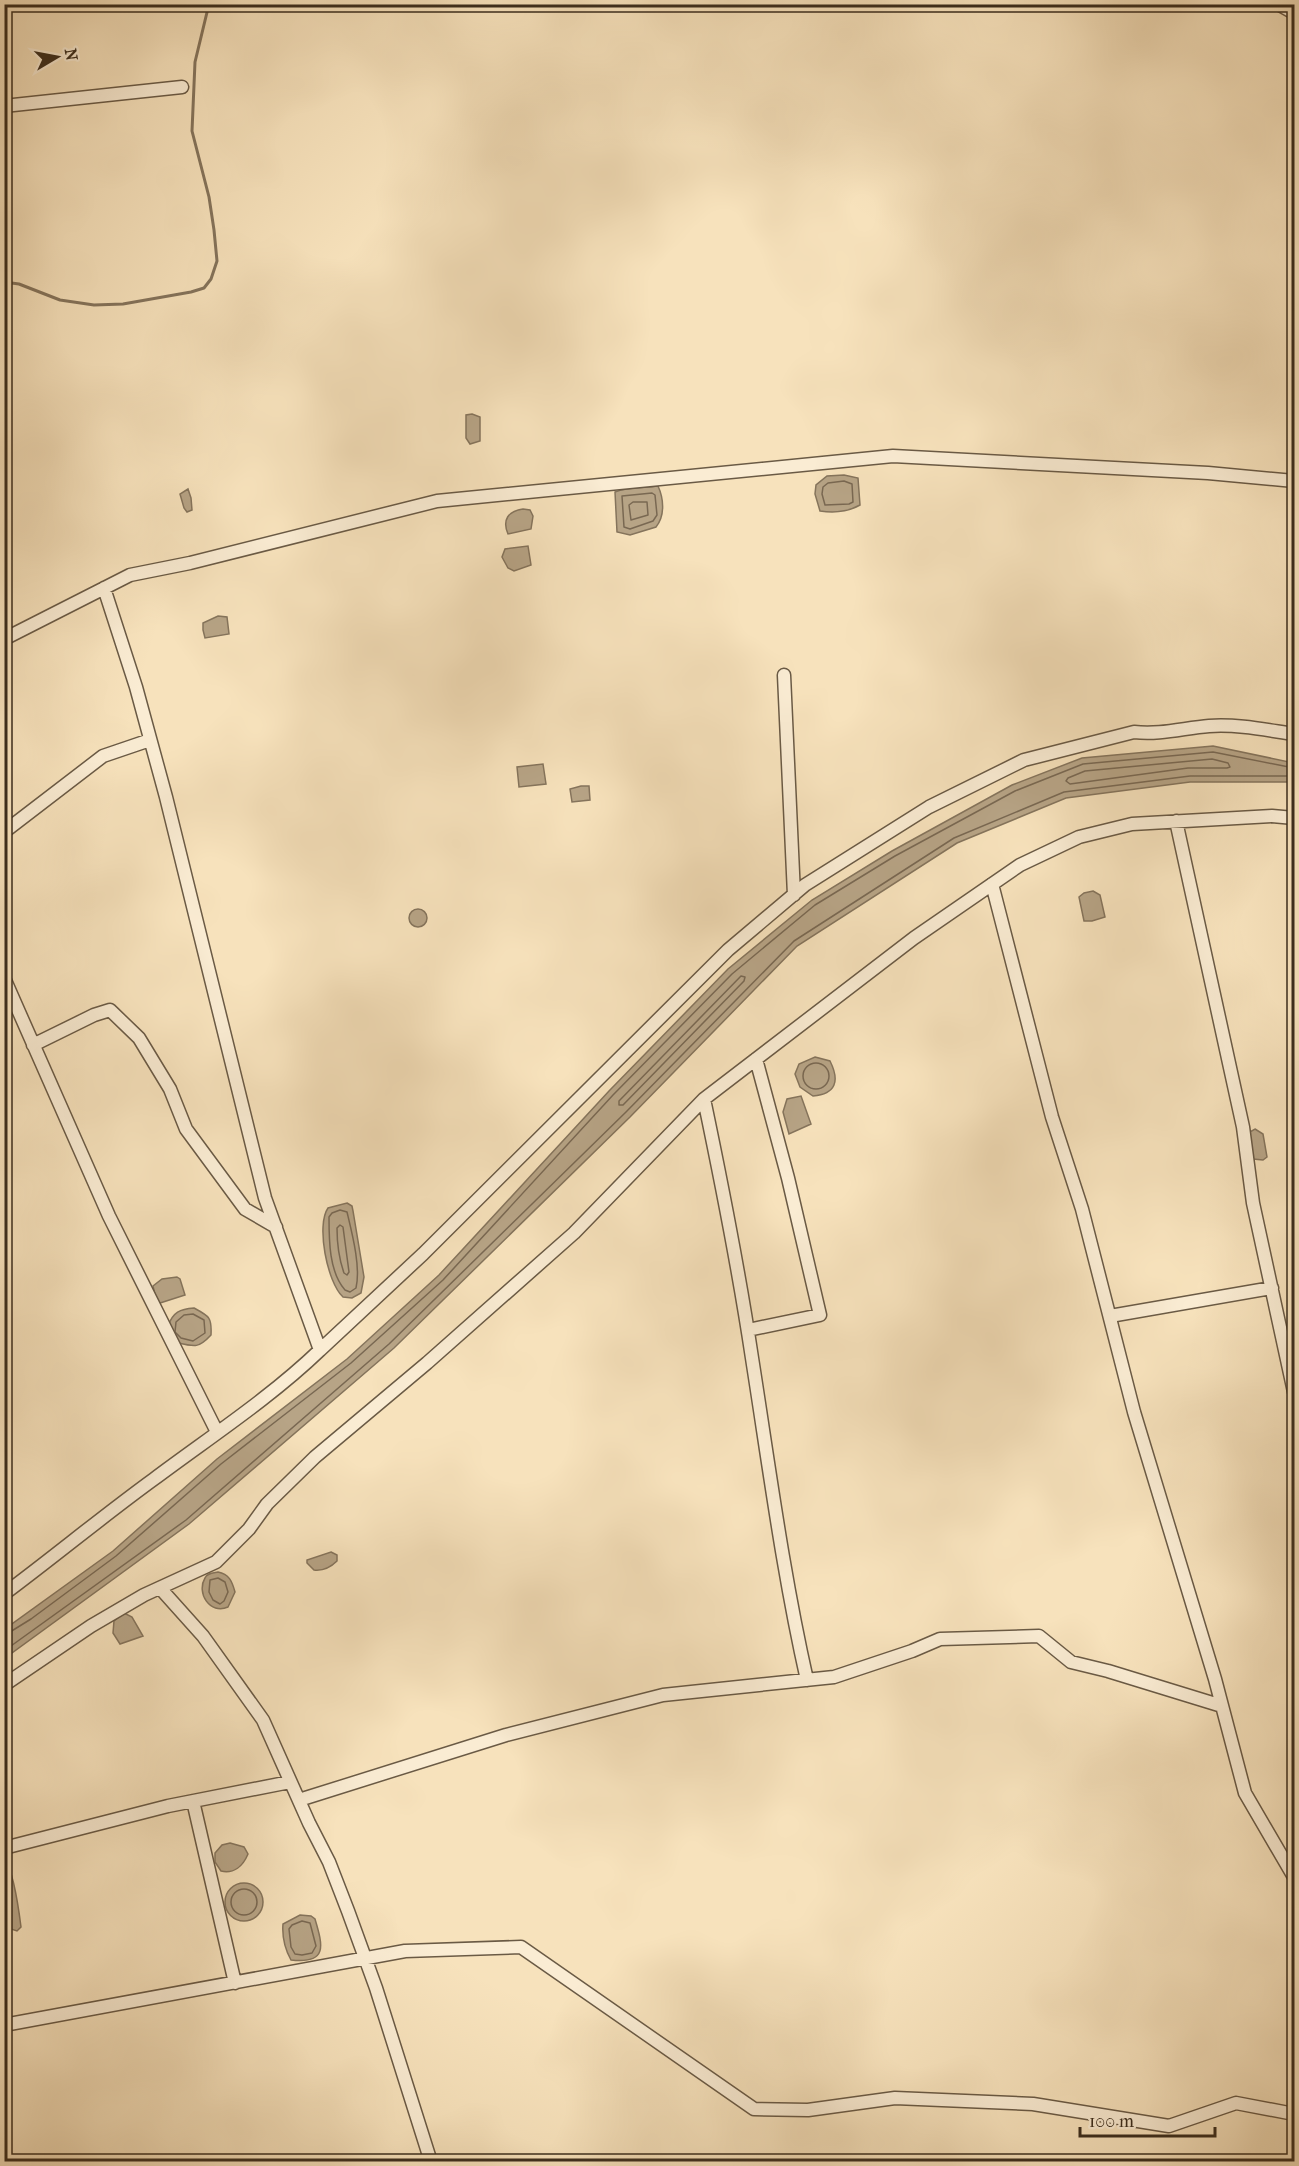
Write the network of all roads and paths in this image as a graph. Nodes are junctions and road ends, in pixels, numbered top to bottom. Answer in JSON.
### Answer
{"nodes":[{"id":1,"x":1278,"y":4,"type":"edge"},
{"id":2,"x":1294,"y":13,"type":"edge"},
{"id":3,"x":182,"y":87,"type":"dead end"},
{"id":4,"x":4,"y":106,"type":"edge"},
{"id":5,"x":1294,"y":481,"type":"edge"},
{"id":6,"x":104,"y":588,"type":"junction"},
{"id":7,"x":4,"y":639,"type":"edge"},
{"id":8,"x":784,"y":675,"type":"dead end"},
{"id":9,"x":1294,"y":734,"type":"edge"},
{"id":10,"x":150,"y":740,"type":"junction"},
{"id":11,"x":1294,"y":818,"type":"edge"},
{"id":12,"x":1176,"y":821,"type":"junction"},
{"id":13,"x":4,"y":832,"type":"edge"},
{"id":14,"x":992,"y":884,"type":"junction"},
{"id":15,"x":794,"y":895,"type":"junction"},
{"id":16,"x":4,"y":978,"type":"edge"},
{"id":17,"x":33,"y":1045,"type":"junction"},
{"id":18,"x":756,"y":1059,"type":"junction"},
{"id":19,"x":704,"y":1099,"type":"junction"},
{"id":20,"x":276,"y":1227,"type":"junction"},
{"id":21,"x":1272,"y":1288,"type":"junction"},
{"id":22,"x":1110,"y":1316,"type":"junction"},
{"id":23,"x":748,"y":1330,"type":"junction"},
{"id":24,"x":321,"y":1350,"type":"junction"},
{"id":25,"x":1294,"y":1392,"type":"edge"},
{"id":26,"x":217,"y":1432,"type":"junction"},
{"id":27,"x":160,"y":1588,"type":"junction"},
{"id":28,"x":4,"y":1593,"type":"edge"},
{"id":29,"x":807,"y":1680,"type":"junction"},
{"id":30,"x":4,"y":1685,"type":"edge"},
{"id":31,"x":1222,"y":1706,"type":"junction"},
{"id":32,"x":291,"y":1782,"type":"junction"},
{"id":33,"x":299,"y":1800,"type":"junction"},
{"id":34,"x":193,"y":1801,"type":"junction"},
{"id":35,"x":4,"y":1848,"type":"edge"},
{"id":36,"x":1294,"y":1877,"type":"edge"},
{"id":37,"x":366,"y":1958,"type":"junction"},
{"id":38,"x":234,"y":1983,"type":"junction"},
{"id":39,"x":4,"y":2025,"type":"edge"},
{"id":40,"x":1294,"y":2114,"type":"edge"},
{"id":41,"x":431,"y":2162,"type":"edge"}],
"edges":[{"from":1,"to":2,"type":"street"},
{"from":3,"to":4,"type":"street"},
{"from":5,"to":6,"type":"street"},
{"from":6,"to":7,"type":"street"},
{"from":6,"to":10,"type":"street"},
{"from":8,"to":15,"type":"street"},
{"from":9,"to":15,"type":"street"},
{"from":10,"to":13,"type":"street"},
{"from":10,"to":20,"type":"street"},
{"from":11,"to":12,"type":"street"},
{"from":12,"to":14,"type":"street"},
{"from":12,"to":21,"type":"street"},
{"from":14,"to":18,"type":"street"},
{"from":14,"to":22,"type":"street"},
{"from":15,"to":24,"type":"street"},
{"from":16,"to":17,"type":"street"},
{"from":17,"to":20,"type":"street"},
{"from":17,"to":26,"type":"street"},
{"from":18,"to":19,"type":"street"},
{"from":18,"to":23,"type":"street"},
{"from":19,"to":23,"type":"street"},
{"from":19,"to":27,"type":"street"},
{"from":20,"to":24,"type":"street"},
{"from":21,"to":22,"type":"street"},
{"from":21,"to":25,"type":"street"},
{"from":22,"to":31,"type":"street"},
{"from":23,"to":29,"type":"street"},
{"from":24,"to":26,"type":"street"},
{"from":26,"to":28,"type":"street"},
{"from":27,"to":30,"type":"street"},
{"from":27,"to":32,"type":"street"},
{"from":29,"to":31,"type":"street"},
{"from":29,"to":33,"type":"street"},
{"from":31,"to":36,"type":"street"},
{"from":32,"to":33,"type":"street"},
{"from":32,"to":34,"type":"street"},
{"from":33,"to":37,"type":"street"},
{"from":34,"to":35,"type":"street"},
{"from":34,"to":38,"type":"street"},
{"from":37,"to":38,"type":"street"},
{"from":37,"to":40,"type":"street"},
{"from":37,"to":41,"type":"street"},
{"from":38,"to":39,"type":"street"}]}
